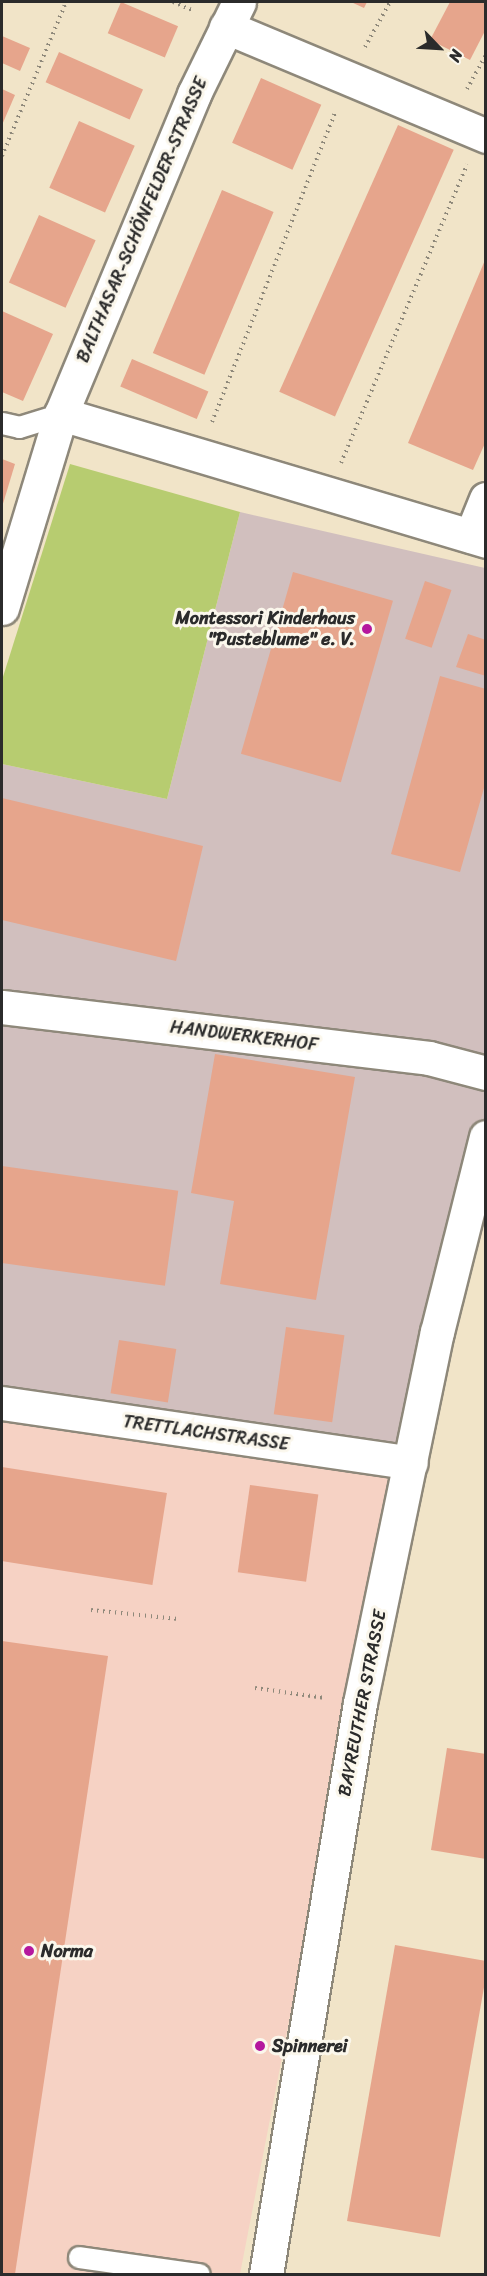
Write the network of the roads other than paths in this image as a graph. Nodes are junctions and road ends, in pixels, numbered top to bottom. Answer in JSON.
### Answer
{"nodes":[{"id":1,"x":233,"y":14,"type":"edge"},
{"id":2,"x":483,"y":135,"type":"edge"},
{"id":3,"x":60,"y":414,"type":"junction"},
{"id":4,"x":2,"y":423,"type":"edge"},
{"id":5,"x":486,"y":499,"type":"edge"},
{"id":6,"x":478,"y":538,"type":"edge"},
{"id":7,"x":2,"y":608,"type":"edge"},
{"id":8,"x":2,"y":1007,"type":"edge"},
{"id":9,"x":486,"y":1073,"type":"edge"},
{"id":10,"x":486,"y":1137,"type":"edge"},
{"id":11,"x":2,"y":1402,"type":"edge"},
{"id":12,"x":411,"y":1463,"type":"junction"},
{"id":13,"x":79,"y":2256,"type":"dead end"},
{"id":14,"x":199,"y":2274,"type":"edge"},
{"id":15,"x":266,"y":2274,"type":"edge"}],
"edges":[{"from":1,"to":2,"type":"street","name":"BALTHASAR-SCHÖNFELDER-STRASSE"},
{"from":1,"to":3,"type":"street","name":"BALTHASAR-SCHÖNFELDER-STRASSE"},
{"from":3,"to":4,"type":"lane"},
{"from":3,"to":6,"type":"street"},
{"from":3,"to":7,"type":"street","name":"BALTHASAR-SCHÖNFELDER-STRASSE"},
{"from":5,"to":6,"type":"street"},
{"from":8,"to":9,"type":"street","name":"HANDWERKERHOF"},
{"from":10,"to":12,"type":"street","name":"BAYREUTHER STRASSE"},
{"from":11,"to":12,"type":"street","name":"TRETTLACHSTRASSE"},
{"from":12,"to":15,"type":"street","name":"BAYREUTHER STRASSE"},
{"from":13,"to":14,"type":"lane"}]}
